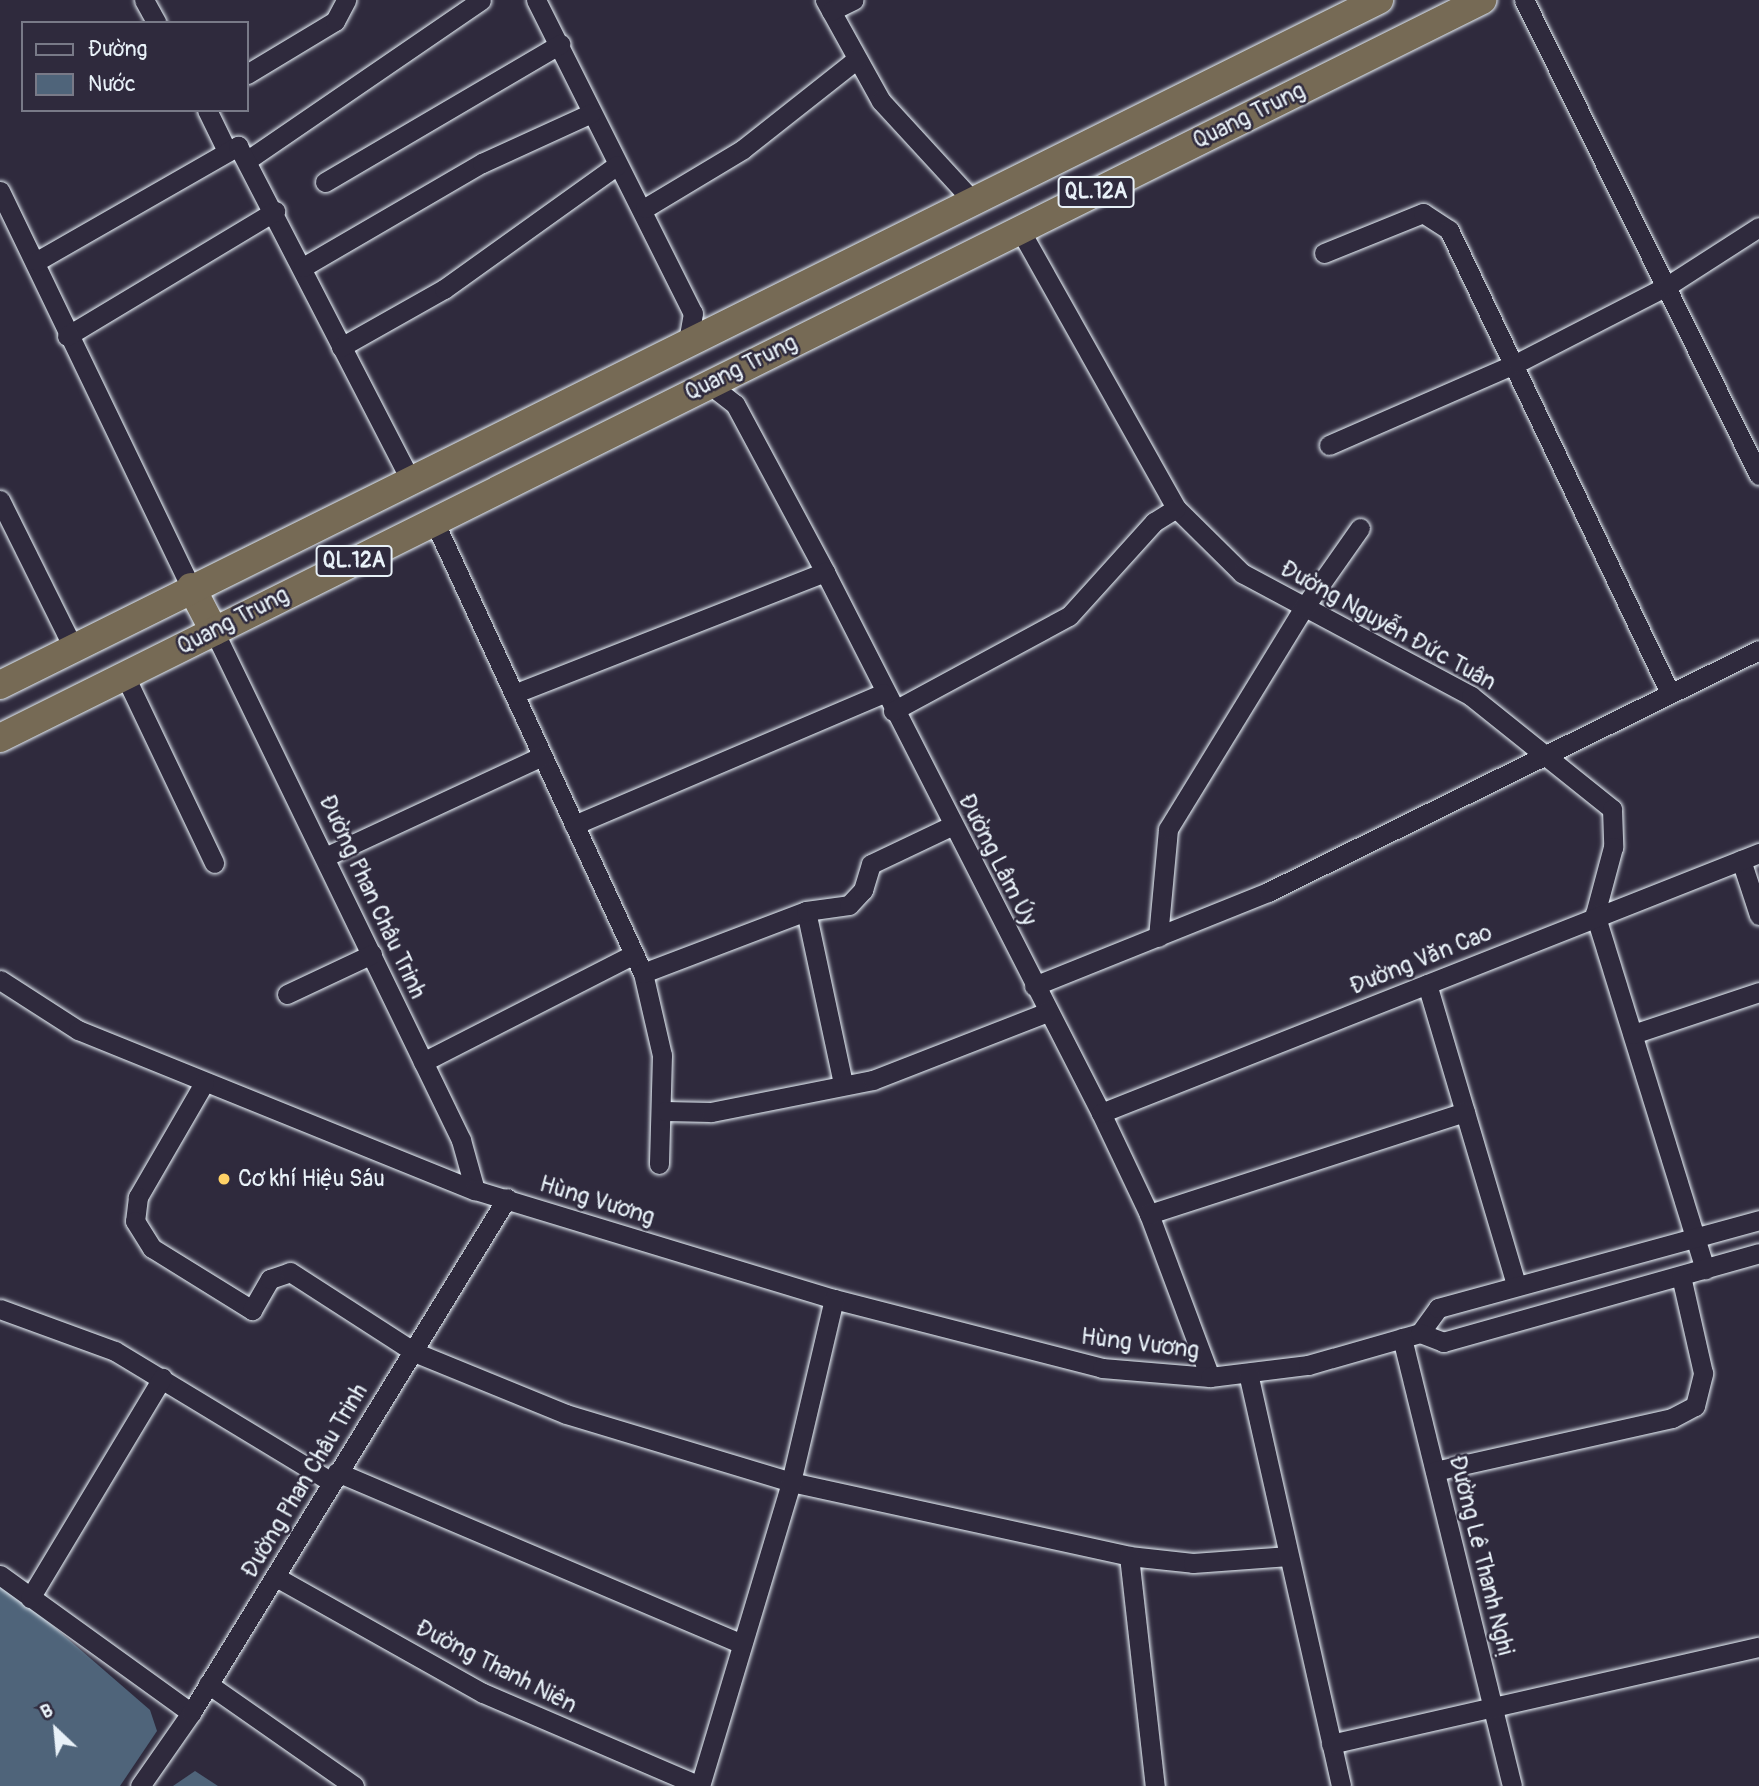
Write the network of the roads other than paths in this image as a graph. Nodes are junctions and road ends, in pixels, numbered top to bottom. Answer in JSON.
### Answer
{"nodes":[{"id":1,"x":144,"y":0,"type":"edge"},
{"id":2,"x":346,"y":0,"type":"edge"},
{"id":3,"x":481,"y":0,"type":"edge"},
{"id":4,"x":536,"y":0,"type":"edge"},
{"id":5,"x":854,"y":0,"type":"edge"},
{"id":6,"x":1379,"y":0,"type":"edge"},
{"id":7,"x":1482,"y":0,"type":"edge"},
{"id":8,"x":1524,"y":0,"type":"edge"},
{"id":9,"x":828,"y":6,"type":"edge"},
{"id":10,"x":156,"y":21,"type":"edge"},
{"id":11,"x":560,"y":44,"type":"junction"},
{"id":12,"x":857,"y":59,"type":"junction"},
{"id":13,"x":248,"y":73,"type":"edge"},
{"id":14,"x":208,"y":112,"type":"edge"},
{"id":15,"x":591,"y":113,"type":"junction"},
{"id":16,"x":227,"y":151,"type":"junction"},
{"id":17,"x":248,"y":159,"type":"junction"},
{"id":18,"x":617,"y":165,"type":"junction"},
{"id":19,"x":325,"y":182,"type":"dead end"},
{"id":20,"x":0,"y":191,"type":"edge"},
{"id":21,"x":973,"y":201,"type":"junction"},
{"id":22,"x":645,"y":208,"type":"junction"},
{"id":23,"x":275,"y":211,"type":"junction"},
{"id":24,"x":1759,"y":227,"type":"edge"},
{"id":25,"x":1020,"y":230,"type":"junction"},
{"id":26,"x":1324,"y":253,"type":"dead end"},
{"id":27,"x":37,"y":261,"type":"junction"},
{"id":28,"x":303,"y":267,"type":"junction"},
{"id":29,"x":1667,"y":286,"type":"junction"},
{"id":30,"x":67,"y":336,"type":"junction"},
{"id":31,"x":688,"y":342,"type":"junction"},
{"id":32,"x":341,"y":346,"type":"junction"},
{"id":33,"x":1517,"y":363,"type":"junction"},
{"id":34,"x":709,"y":384,"type":"junction"},
{"id":35,"x":1329,"y":445,"type":"dead end"},
{"id":36,"x":1759,"y":475,"type":"edge"},
{"id":37,"x":410,"y":479,"type":"junction"},
{"id":38,"x":0,"y":500,"type":"edge"},
{"id":39,"x":1176,"y":508,"type":"junction"},
{"id":40,"x":434,"y":521,"type":"junction"},
{"id":41,"x":1360,"y":528,"type":"dead end"},
{"id":42,"x":825,"y":572,"type":"junction"},
{"id":43,"x":191,"y":587,"type":"junction"},
{"id":44,"x":1303,"y":609,"type":"junction"},
{"id":45,"x":214,"y":631,"type":"junction"},
{"id":46,"x":73,"y":647,"type":"junction"},
{"id":47,"x":1759,"y":650,"type":"edge"},
{"id":48,"x":125,"y":676,"type":"junction"},
{"id":49,"x":0,"y":685,"type":"edge"},
{"id":50,"x":1671,"y":693,"type":"junction"},
{"id":51,"x":516,"y":694,"type":"junction"},
{"id":52,"x":888,"y":702,"type":"junction"},
{"id":53,"x":0,"y":738,"type":"edge"},
{"id":54,"x":1547,"y":754,"type":"junction"},
{"id":55,"x":542,"y":756,"type":"junction"},
{"id":56,"x":574,"y":825,"type":"junction"},
{"id":57,"x":953,"y":825,"type":"junction"},
{"id":58,"x":327,"y":856,"type":"junction"},
{"id":59,"x":1750,"y":857,"type":"edge"},
{"id":60,"x":214,"y":863,"type":"dead end"},
{"id":61,"x":806,"y":911,"type":"junction"},
{"id":62,"x":1595,"y":914,"type":"junction"},
{"id":63,"x":1759,"y":915,"type":"edge"},
{"id":64,"x":1158,"y":937,"type":"junction"},
{"id":65,"x":372,"y":954,"type":"junction"},
{"id":66,"x":634,"y":954,"type":"junction"},
{"id":67,"x":643,"y":973,"type":"junction"},
{"id":68,"x":1427,"y":984,"type":"junction"},
{"id":69,"x":1034,"y":986,"type":"junction"},
{"id":70,"x":4,"y":989,"type":"edge"},
{"id":71,"x":1759,"y":992,"type":"edge"},
{"id":72,"x":287,"y":994,"type":"dead end"},
{"id":73,"x":1047,"y":1012,"type":"junction"},
{"id":74,"x":1633,"y":1034,"type":"junction"},
{"id":75,"x":423,"y":1062,"type":"junction"},
{"id":76,"x":204,"y":1083,"type":"junction"},
{"id":77,"x":843,"y":1084,"type":"junction"},
{"id":78,"x":665,"y":1111,"type":"junction"},
{"id":79,"x":1465,"y":1112,"type":"junction"},
{"id":80,"x":1101,"y":1113,"type":"junction"},
{"id":81,"x":659,"y":1164,"type":"dead end"},
{"id":82,"x":475,"y":1189,"type":"junction"},
{"id":83,"x":507,"y":1198,"type":"junction"},
{"id":84,"x":1149,"y":1214,"type":"junction"},
{"id":85,"x":1759,"y":1220,"type":"edge"},
{"id":86,"x":1697,"y":1237,"type":"junction"},
{"id":87,"x":1759,"y":1253,"type":"edge"},
{"id":88,"x":1705,"y":1269,"type":"junction"},
{"id":89,"x":1681,"y":1276,"type":"junction"},
{"id":90,"x":1516,"y":1285,"type":"junction"},
{"id":91,"x":834,"y":1299,"type":"junction"},
{"id":92,"x":0,"y":1309,"type":"edge"},
{"id":93,"x":1411,"y":1335,"type":"junction"},
{"id":94,"x":414,"y":1352,"type":"junction"},
{"id":95,"x":1248,"y":1373,"type":"junction"},
{"id":96,"x":1210,"y":1377,"type":"junction"},
{"id":97,"x":162,"y":1378,"type":"junction"},
{"id":98,"x":1435,"y":1471,"type":"junction"},
{"id":99,"x":334,"y":1477,"type":"junction"},
{"id":100,"x":790,"y":1482,"type":"junction"},
{"id":101,"x":1129,"y":1556,"type":"junction"},
{"id":102,"x":1289,"y":1556,"type":"junction"},
{"id":103,"x":0,"y":1575,"type":"edge"},
{"id":104,"x":276,"y":1577,"type":"junction"},
{"id":105,"x":30,"y":1598,"type":"junction"},
{"id":106,"x":739,"y":1643,"type":"junction"},
{"id":107,"x":1759,"y":1647,"type":"edge"},
{"id":108,"x":208,"y":1684,"type":"junction"},
{"id":109,"x":1493,"y":1707,"type":"junction"},
{"id":110,"x":191,"y":1713,"type":"junction"},
{"id":111,"x":1331,"y":1744,"type":"junction"},
{"id":112,"x":139,"y":1786,"type":"edge"},
{"id":113,"x":354,"y":1786,"type":"edge"},
{"id":114,"x":700,"y":1786,"type":"edge"},
{"id":115,"x":1155,"y":1786,"type":"edge"},
{"id":116,"x":1341,"y":1786,"type":"edge"},
{"id":117,"x":1512,"y":1786,"type":"edge"}],
"edges":[{"from":1,"to":10,"type":"street"},
{"from":2,"to":13,"type":"street"},
{"from":3,"to":17,"type":"street"},
{"from":4,"to":11,"type":"street"},
{"from":5,"to":9,"type":"street"},
{"from":6,"to":21,"type":"highway","name":"Quang Trung","number":"QL.12A"},
{"from":7,"to":25,"type":"highway","name":"Quang Trung","number":"QL.12A"},
{"from":8,"to":29,"type":"street"},
{"from":9,"to":12,"type":"street"},
{"from":11,"to":15,"type":"street"},
{"from":11,"to":19,"type":"street"},
{"from":12,"to":21,"type":"street"},
{"from":12,"to":22,"type":"street"},
{"from":14,"to":16,"type":"street"},
{"from":15,"to":18,"type":"street"},
{"from":15,"to":28,"type":"street"},
{"from":16,"to":17,"type":"street"},
{"from":16,"to":27,"type":"street"},
{"from":17,"to":23,"type":"street"},
{"from":18,"to":22,"type":"street"},
{"from":18,"to":32,"type":"street"},
{"from":20,"to":27,"type":"street"},
{"from":21,"to":31,"type":"highway","name":"Quang Trung","number":"QL.12A"},
{"from":22,"to":31,"type":"street"},
{"from":23,"to":28,"type":"street"},
{"from":23,"to":30,"type":"street"},
{"from":24,"to":29,"type":"street"},
{"from":25,"to":34,"type":"highway","name":"Quang Trung","number":"QL.12A"},
{"from":25,"to":39,"type":"street","name":"Đường Nguyễn Đức Tuân"},
{"from":26,"to":33,"type":"street"},
{"from":27,"to":30,"type":"street"},
{"from":28,"to":32,"type":"street"},
{"from":29,"to":33,"type":"street"},
{"from":29,"to":36,"type":"street"},
{"from":30,"to":43,"type":"street"},
{"from":31,"to":34,"type":"highway"},
{"from":31,"to":37,"type":"highway","name":"Quang Trung","number":"QL.12A"},
{"from":32,"to":37,"type":"street"},
{"from":33,"to":35,"type":"street"},
{"from":33,"to":50,"type":"street"},
{"from":34,"to":40,"type":"highway","name":"Quang Trung","number":"QL.12A"},
{"from":34,"to":42,"type":"street","name":"Đường Lâm Úy"},
{"from":37,"to":43,"type":"highway","name":"Quang Trung","number":"QL.12A"},
{"from":38,"to":46,"type":"street"},
{"from":39,"to":44,"type":"street","name":"Đường Nguyễn Đức Tuân"},
{"from":39,"to":52,"type":"street"},
{"from":40,"to":45,"type":"highway","name":"Quang Trung","number":"QL.12A"},
{"from":40,"to":51,"type":"street"},
{"from":41,"to":44,"type":"street"},
{"from":42,"to":51,"type":"street"},
{"from":42,"to":52,"type":"street","name":"Đường Lâm Úy"},
{"from":43,"to":45,"type":"highway"},
{"from":43,"to":46,"type":"highway","name":"Quang Trung","number":"QL.12A"},
{"from":44,"to":54,"type":"street","name":"Đường Nguyễn Đức Tuân"},
{"from":44,"to":64,"type":"street"},
{"from":45,"to":48,"type":"highway","name":"Quang Trung","number":"QL.12A"},
{"from":45,"to":58,"type":"street","name":"Đường Phan Châu Trinh"},
{"from":46,"to":49,"type":"highway","name":"Quang Trung","number":"QL.12A"},
{"from":47,"to":50,"type":"street"},
{"from":48,"to":53,"type":"highway","name":"Quang Trung","number":"QL.12A"},
{"from":48,"to":60,"type":"street"},
{"from":50,"to":54,"type":"street"},
{"from":51,"to":55,"type":"street"},
{"from":52,"to":56,"type":"street"},
{"from":52,"to":57,"type":"street","name":"Đường Lâm Úy"},
{"from":54,"to":62,"type":"street","name":"Đường Nguyễn Đức Tuân"},
{"from":54,"to":64,"type":"street"},
{"from":55,"to":56,"type":"street"},
{"from":55,"to":58,"type":"street"},
{"from":56,"to":66,"type":"street"},
{"from":57,"to":61,"type":"street"},
{"from":57,"to":69,"type":"street","name":"Đường Lâm Úy"},
{"from":58,"to":65,"type":"street","name":"Đường Phan Châu Trinh"},
{"from":59,"to":62,"type":"street","name":"Đường Văn Cao"},
{"from":59,"to":63,"type":"street"},
{"from":61,"to":67,"type":"street"},
{"from":61,"to":77,"type":"street"},
{"from":62,"to":68,"type":"street","name":"Đường Văn Cao"},
{"from":62,"to":74,"type":"street","name":"Đường Nguyễn Đức Tuân"},
{"from":64,"to":69,"type":"street"},
{"from":65,"to":72,"type":"street"},
{"from":65,"to":75,"type":"street","name":"Đường Phan Châu Trinh"},
{"from":66,"to":67,"type":"street"},
{"from":66,"to":75,"type":"street"},
{"from":67,"to":78,"type":"street"},
{"from":68,"to":79,"type":"street"},
{"from":68,"to":80,"type":"street","name":"Đường Văn Cao"},
{"from":69,"to":73,"type":"street","name":"Đường Lâm Úy"},
{"from":70,"to":76,"type":"street","name":"Hùng Vương"},
{"from":71,"to":74,"type":"street"},
{"from":73,"to":77,"type":"street"},
{"from":73,"to":80,"type":"street","name":"Đường Lâm Úy"},
{"from":74,"to":86,"type":"street","name":"Đường Nguyễn Đức Tuân"},
{"from":75,"to":82,"type":"street","name":"Đường Phan Châu Trinh"},
{"from":76,"to":82,"type":"street","name":"Hùng Vương"},
{"from":76,"to":94,"type":"street"},
{"from":77,"to":78,"type":"street"},
{"from":78,"to":81,"type":"street"},
{"from":79,"to":84,"type":"street"},
{"from":79,"to":90,"type":"street"},
{"from":80,"to":84,"type":"street","name":"Đường Lâm Úy"},
{"from":82,"to":83,"type":"street","name":"Hùng Vương"},
{"from":83,"to":91,"type":"street","name":"Hùng Vương"},
{"from":83,"to":94,"type":"street","name":"Đường Phan Châu Trinh"},
{"from":84,"to":96,"type":"street","name":"Đường Lâm Úy"},
{"from":85,"to":86,"type":"street"},
{"from":86,"to":88,"type":"street","name":"Đường Nguyễn Đức Tuân"},
{"from":86,"to":90,"type":"street"},
{"from":87,"to":88,"type":"street"},
{"from":88,"to":89,"type":"street"},
{"from":89,"to":93,"type":"street"},
{"from":89,"to":98,"type":"street"},
{"from":90,"to":93,"type":"street"},
{"from":91,"to":96,"type":"street","name":"Hùng Vương"},
{"from":91,"to":100,"type":"street"},
{"from":92,"to":97,"type":"street"},
{"from":93,"to":95,"type":"street","name":"Hùng Vương"},
{"from":93,"to":98,"type":"street","name":"Đường Lê Thanh Nghị"},
{"from":94,"to":99,"type":"street","name":"Đường Phan Châu Trinh"},
{"from":94,"to":100,"type":"street"},
{"from":95,"to":96,"type":"street","name":"Hùng Vương"},
{"from":95,"to":102,"type":"street"},
{"from":97,"to":99,"type":"street"},
{"from":97,"to":105,"type":"street"},
{"from":98,"to":109,"type":"street","name":"Đường Lê Thanh Nghị"},
{"from":99,"to":104,"type":"street","name":"Đường Phan Châu Trinh"},
{"from":99,"to":106,"type":"street"},
{"from":100,"to":101,"type":"street"},
{"from":100,"to":106,"type":"street"},
{"from":101,"to":102,"type":"street"},
{"from":101,"to":115,"type":"street"},
{"from":102,"to":111,"type":"street"},
{"from":103,"to":105,"type":"street"},
{"from":104,"to":108,"type":"street","name":"Đường Phan Châu Trinh"},
{"from":104,"to":114,"type":"street","name":"Đường Thanh Niên"},
{"from":105,"to":110,"type":"street"},
{"from":106,"to":114,"type":"street"},
{"from":107,"to":109,"type":"street"},
{"from":108,"to":110,"type":"street","name":"Đường Phan Châu Trinh"},
{"from":108,"to":113,"type":"street"},
{"from":109,"to":111,"type":"street"},
{"from":109,"to":117,"type":"street","name":"Đường Lê Thanh Nghị"},
{"from":110,"to":112,"type":"street","name":"Đường Phan Châu Trinh"},
{"from":111,"to":116,"type":"street"}]}
